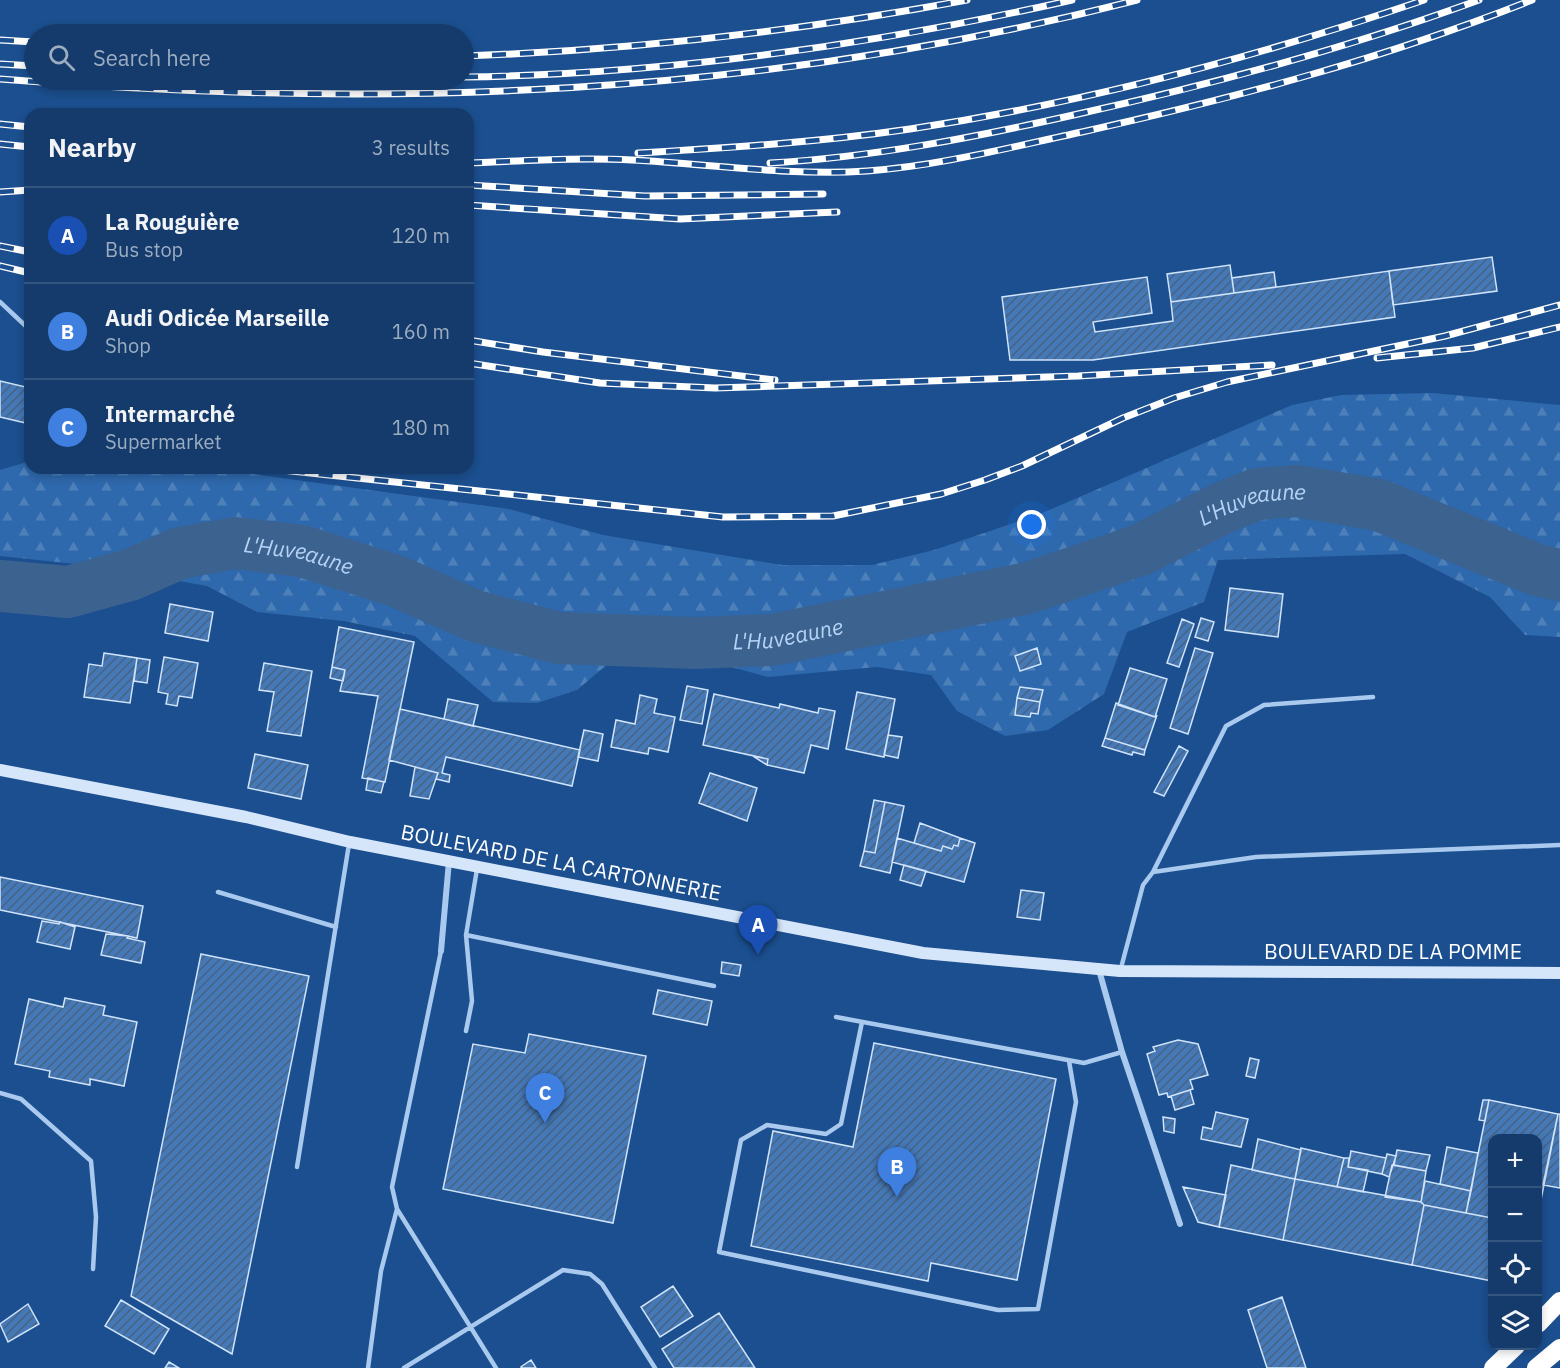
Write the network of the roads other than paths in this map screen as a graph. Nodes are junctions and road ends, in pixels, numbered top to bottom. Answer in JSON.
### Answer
{"nodes":[{"id":1,"x":0,"y":302,"type":"edge"},
{"id":2,"x":24,"y":324,"type":"edge"},
{"id":3,"x":1373,"y":697,"type":"dead end"},
{"id":4,"x":0,"y":770,"type":"edge"},
{"id":5,"x":350,"y":842,"type":"junction"},
{"id":6,"x":1560,"y":845,"type":"edge"},
{"id":7,"x":449,"y":861,"type":"junction"},
{"id":8,"x":478,"y":867,"type":"junction"},
{"id":9,"x":1153,"y":872,"type":"junction"},
{"id":10,"x":218,"y":892,"type":"dead end"},
{"id":11,"x":336,"y":927,"type":"junction"},
{"id":12,"x":466,"y":935,"type":"junction"},
{"id":13,"x":441,"y":951,"type":"joint"},
{"id":14,"x":1098,"y":969,"type":"junction"},
{"id":15,"x":1226,"y":970,"type":"joint"},
{"id":16,"x":1120,"y":971,"type":"junction"},
{"id":17,"x":1560,"y":973,"type":"edge"},
{"id":18,"x":714,"y":986,"type":"dead end"},
{"id":19,"x":836,"y":1017,"type":"dead end"},
{"id":20,"x":861,"y":1022,"type":"junction"},
{"id":21,"x":466,"y":1031,"type":"dead end"},
{"id":22,"x":1122,"y":1052,"type":"junction"},
{"id":23,"x":1069,"y":1061,"type":"junction"},
{"id":24,"x":0,"y":1093,"type":"edge"},
{"id":25,"x":297,"y":1167,"type":"dead end"},
{"id":26,"x":397,"y":1209,"type":"junction"},
{"id":27,"x":1180,"y":1224,"type":"dead end"},
{"id":28,"x":93,"y":1269,"type":"dead end"},
{"id":29,"x":1560,"y":1301,"type":"edge"},
{"id":30,"x":1542,"y":1320,"type":"edge"},
{"id":31,"x":470,"y":1327,"type":"junction"},
{"id":32,"x":1560,"y":1348,"type":"edge"},
{"id":33,"x":1512,"y":1350,"type":"edge"},
{"id":34,"x":368,"y":1368,"type":"edge"},
{"id":35,"x":404,"y":1368,"type":"edge"},
{"id":36,"x":496,"y":1368,"type":"edge"},
{"id":37,"x":655,"y":1368,"type":"edge"},
{"id":38,"x":1493,"y":1368,"type":"edge"},
{"id":39,"x":1536,"y":1368,"type":"edge"}],
"edges":[{"from":1,"to":2,"type":"lane"},
{"from":3,"to":9,"type":"lane"},
{"from":4,"to":5,"type":"main road","name":"BOULEVARD DE LA CARTONNERIE"},
{"from":5,"to":7,"type":"main road","name":"BOULEVARD DE LA CARTONNERIE"},
{"from":5,"to":11,"type":"lane"},
{"from":6,"to":9,"type":"lane"},
{"from":7,"to":8,"type":"main road","name":"BOULEVARD DE LA CARTONNERIE"},
{"from":7,"to":13,"type":"street"},
{"from":8,"to":12,"type":"lane"},
{"from":8,"to":14,"type":"main road","name":"BOULEVARD DE LA CARTONNERIE"},
{"from":9,"to":16,"type":"lane"},
{"from":10,"to":11,"type":"lane"},
{"from":11,"to":25,"type":"lane"},
{"from":12,"to":18,"type":"lane"},
{"from":12,"to":21,"type":"lane"},
{"from":13,"to":26,"type":"lane"},
{"from":14,"to":16,"type":"main road","name":"BOULEVARD DE LA CARTONNERIE"},
{"from":14,"to":22,"type":"street"},
{"from":15,"to":16,"type":"main road","name":"BOULEVARD DE LA CARTONNERIE"},
{"from":15,"to":17,"type":"main road","name":"BOULEVARD DE LA POMME"},
{"from":19,"to":20,"type":"lane"},
{"from":20,"to":23,"type":"lane"},
{"from":20,"to":23,"type":"lane"},
{"from":22,"to":23,"type":"lane"},
{"from":22,"to":27,"type":"street"},
{"from":24,"to":28,"type":"lane"},
{"from":26,"to":31,"type":"lane"},
{"from":26,"to":34,"type":"lane"},
{"from":29,"to":30,"type":"highway"},
{"from":31,"to":35,"type":"lane"},
{"from":31,"to":36,"type":"lane"},
{"from":31,"to":37,"type":"lane"},
{"from":32,"to":39,"type":"highway"},
{"from":33,"to":38,"type":"highway"}]}
